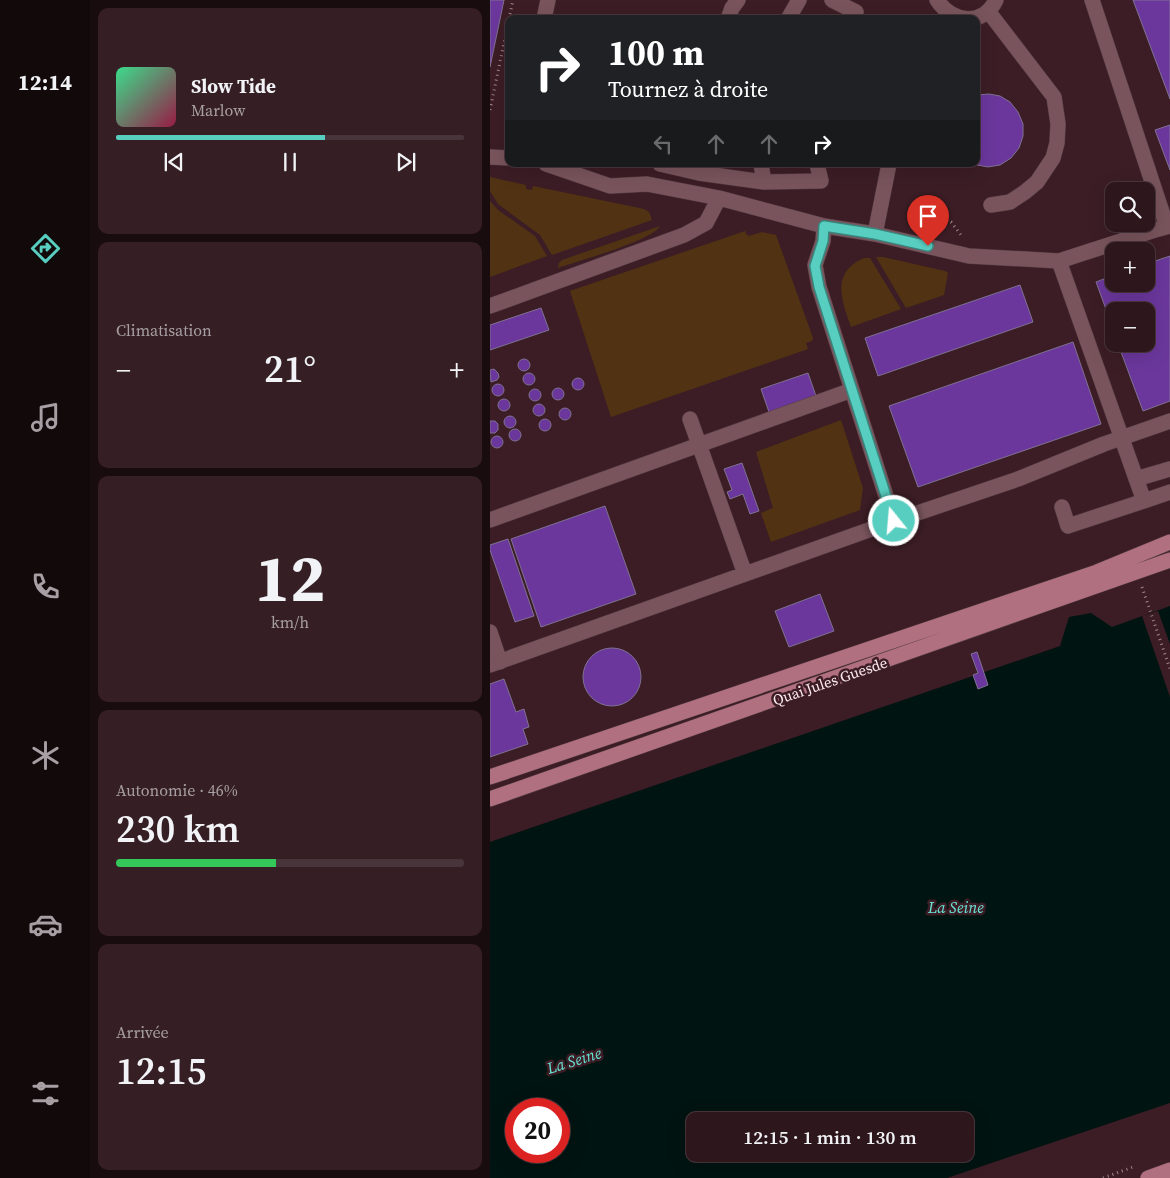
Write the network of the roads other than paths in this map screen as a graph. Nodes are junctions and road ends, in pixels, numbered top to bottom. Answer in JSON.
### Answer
{"nodes":[{"id":1,"x":548,"y":0,"type":"edge"},
{"id":2,"x":738,"y":0,"type":"edge"},
{"id":3,"x":799,"y":0,"type":"edge"},
{"id":4,"x":832,"y":0,"type":"edge"},
{"id":5,"x":1092,"y":0,"type":"edge"},
{"id":6,"x":992,"y":6,"type":"edge"},
{"id":7,"x":940,"y":9,"type":"edge"},
{"id":8,"x":545,"y":15,"type":"edge"},
{"id":9,"x":729,"y":15,"type":"edge"},
{"id":10,"x":790,"y":15,"type":"edge"},
{"id":11,"x":854,"y":15,"type":"edge"},
{"id":12,"x":952,"y":15,"type":"edge"},
{"id":13,"x":980,"y":16,"type":"edge"},
{"id":14,"x":490,"y":157,"type":"edge"},
{"id":15,"x":505,"y":158,"type":"edge"},
{"id":16,"x":555,"y":167,"type":"edge"},
{"id":17,"x":762,"y":167,"type":"edge"},
{"id":18,"x":818,"y":167,"type":"edge"},
{"id":19,"x":888,"y":167,"type":"edge"},
{"id":20,"x":699,"y":168,"type":"edge"},
{"id":21,"x":764,"y":182,"type":"junction"},
{"id":22,"x":719,"y":198,"type":"junction"},
{"id":23,"x":991,"y":205,"type":"dead end"},
{"id":24,"x":824,"y":226,"type":"junction"},
{"id":25,"x":1169,"y":227,"type":"edge"},
{"id":26,"x":875,"y":234,"type":"junction"},
{"id":27,"x":1059,"y":261,"type":"junction"},
{"id":28,"x":490,"y":306,"type":"edge"},
{"id":29,"x":852,"y":390,"type":"junction"},
{"id":30,"x":690,"y":420,"type":"dead end"},
{"id":31,"x":1170,"y":421,"type":"edge"},
{"id":32,"x":1122,"y":438,"type":"junction"},
{"id":33,"x":699,"y":445,"type":"junction"},
{"id":34,"x":1170,"y":469,"type":"edge"},
{"id":35,"x":1136,"y":479,"type":"junction"},
{"id":36,"x":1170,"y":492,"type":"edge"},
{"id":37,"x":1144,"y":501,"type":"junction"},
{"id":38,"x":1062,"y":508,"type":"dead end"},
{"id":39,"x":490,"y":520,"type":"edge"},
{"id":40,"x":894,"y":521,"type":"junction"},
{"id":41,"x":1170,"y":542,"type":"edge"},
{"id":42,"x":1170,"y":560,"type":"edge"},
{"id":43,"x":745,"y":574,"type":"junction"},
{"id":44,"x":490,"y":632,"type":"edge"},
{"id":45,"x":495,"y":663,"type":"edge"},
{"id":46,"x":490,"y":777,"type":"edge"},
{"id":47,"x":490,"y":799,"type":"edge"},
{"id":48,"x":1170,"y":1170,"type":"edge"},
{"id":49,"x":1148,"y":1178,"type":"edge"}],
"edges":[{"from":1,"to":8,"type":"lane"},
{"from":2,"to":9,"type":"lane"},
{"from":3,"to":10,"type":"lane"},
{"from":4,"to":11,"type":"lane"},
{"from":5,"to":25,"type":"lane"},
{"from":6,"to":13,"type":"lane"},
{"from":6,"to":23,"type":"lane"},
{"from":7,"to":12,"type":"lane"},
{"from":14,"to":15,"type":"lane"},
{"from":16,"to":22,"type":"lane"},
{"from":17,"to":21,"type":"lane"},
{"from":18,"to":21,"type":"lane"},
{"from":19,"to":26,"type":"lane"},
{"from":20,"to":21,"type":"lane"},
{"from":22,"to":24,"type":"lane"},
{"from":22,"to":28,"type":"lane"},
{"from":24,"to":26,"type":"lane"},
{"from":24,"to":29,"type":"lane"},
{"from":25,"to":27,"type":"lane"},
{"from":26,"to":27,"type":"lane"},
{"from":27,"to":32,"type":"lane"},
{"from":29,"to":33,"type":"lane"},
{"from":29,"to":40,"type":"lane"},
{"from":30,"to":33,"type":"lane"},
{"from":31,"to":32,"type":"lane"},
{"from":32,"to":35,"type":"lane"},
{"from":32,"to":40,"type":"lane"},
{"from":33,"to":39,"type":"lane"},
{"from":33,"to":43,"type":"lane"},
{"from":34,"to":35,"type":"lane"},
{"from":35,"to":37,"type":"lane"},
{"from":36,"to":37,"type":"lane"},
{"from":37,"to":38,"type":"lane"},
{"from":40,"to":43,"type":"lane"},
{"from":41,"to":46,"type":"main road","name":"Quai Jules Guesde"},
{"from":42,"to":47,"type":"main road","name":"Quai Jules Guesde"},
{"from":43,"to":45,"type":"lane"},
{"from":44,"to":45,"type":"lane"},
{"from":48,"to":49,"type":"main road"}]}
